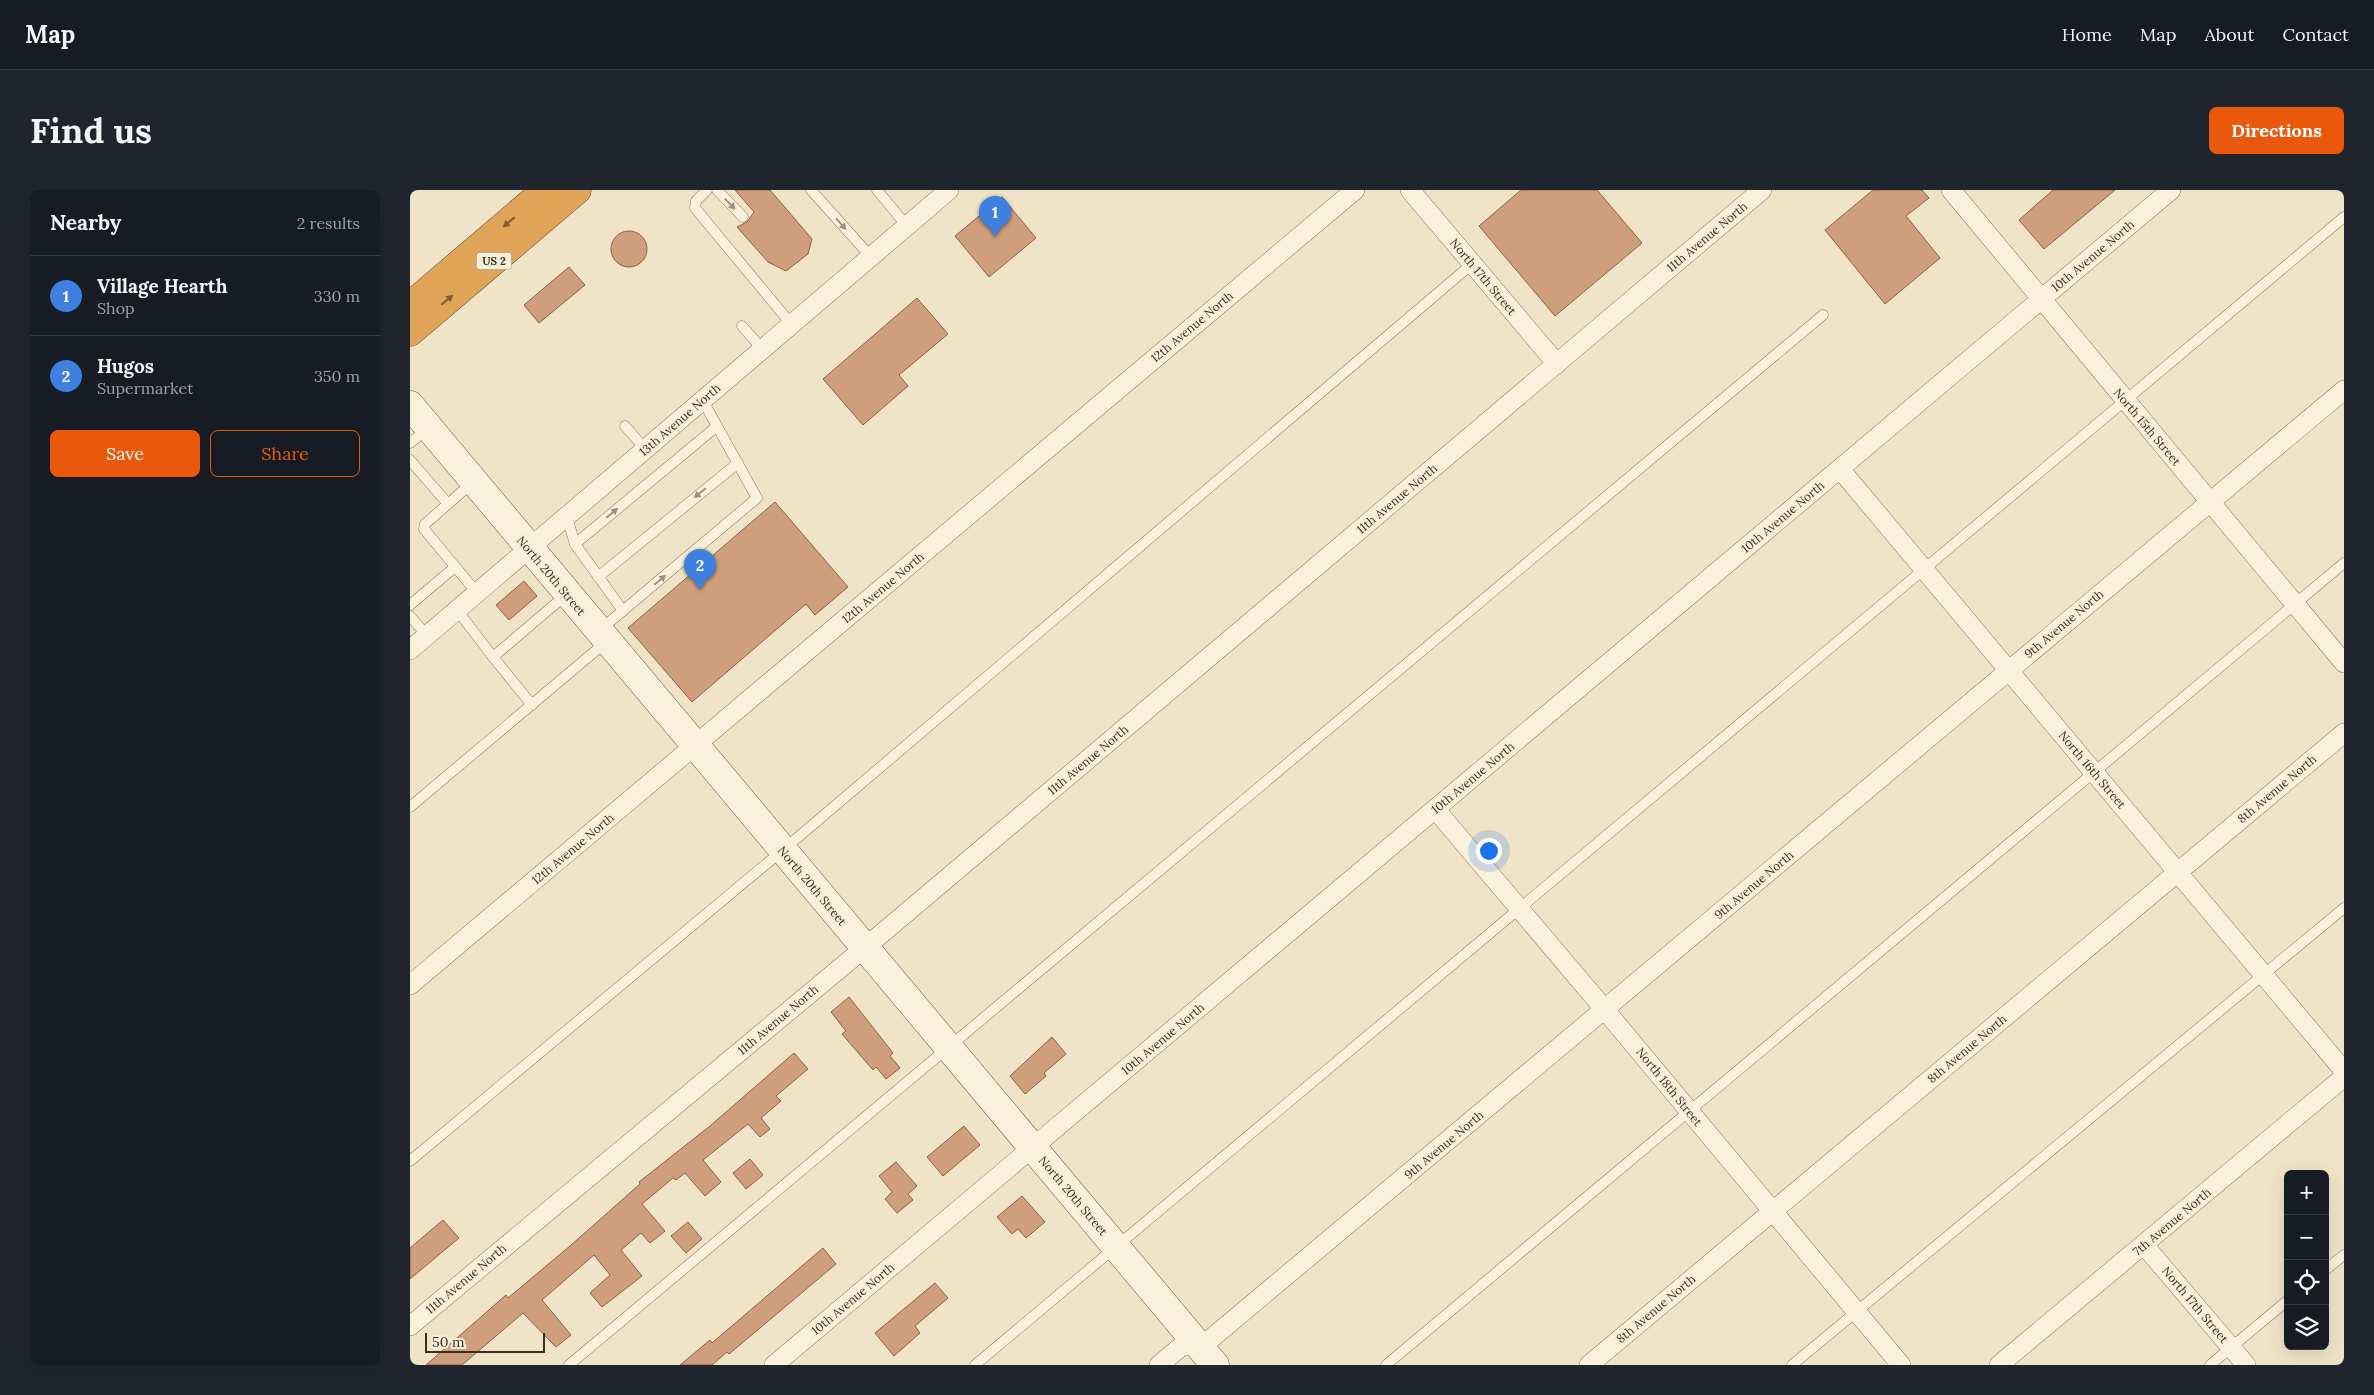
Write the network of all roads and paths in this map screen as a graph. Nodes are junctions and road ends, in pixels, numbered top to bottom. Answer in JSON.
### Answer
{"nodes":[{"id":1,"x":546,"y":190,"type":"edge"},
{"id":2,"x":577,"y":190,"type":"edge"},
{"id":3,"x":706,"y":190,"type":"edge"},
{"id":4,"x":717,"y":190,"type":"edge"},
{"id":5,"x":811,"y":190,"type":"edge"},
{"id":6,"x":950,"y":190,"type":"edge"},
{"id":7,"x":1355,"y":190,"type":"edge"},
{"id":8,"x":1410,"y":190,"type":"edge"},
{"id":9,"x":1762,"y":190,"type":"edge"},
{"id":10,"x":1951,"y":190,"type":"edge"},
{"id":11,"x":2171,"y":190,"type":"edge"},
{"id":12,"x":882,"y":192,"type":"edge"},
{"id":13,"x":743,"y":217,"type":"dead end"},
{"id":14,"x":2344,"y":217,"type":"edge"},
{"id":15,"x":907,"y":226,"type":"junction"},
{"id":16,"x":871,"y":257,"type":"junction"},
{"id":17,"x":1472,"y":264,"type":"junction"},
{"id":18,"x":2041,"y":300,"type":"junction"},
{"id":19,"x":410,"y":306,"type":"edge"},
{"id":20,"x":1823,"y":315,"type":"dead end"},
{"id":21,"x":792,"y":325,"type":"junction"},
{"id":22,"x":742,"y":326,"type":"dead end"},
{"id":23,"x":410,"y":332,"type":"edge"},
{"id":24,"x":763,"y":350,"type":"junction"},
{"id":25,"x":1557,"y":364,"type":"junction"},
{"id":26,"x":2344,"y":390,"type":"edge"},
{"id":27,"x":704,"y":400,"type":"junction"},
{"id":28,"x":2125,"y":400,"type":"junction"},
{"id":29,"x":410,"y":405,"type":"edge"},
{"id":30,"x":625,"y":426,"type":"dead end"},
{"id":31,"x":716,"y":427,"type":"junction"},
{"id":32,"x":419,"y":436,"type":"edge"},
{"id":33,"x":646,"y":450,"type":"junction"},
{"id":34,"x":410,"y":460,"type":"edge"},
{"id":35,"x":738,"y":463,"type":"junction"},
{"id":36,"x":1840,"y":469,"type":"junction"},
{"id":37,"x":473,"y":482,"type":"junction"},
{"id":38,"x":2209,"y":500,"type":"junction"},
{"id":39,"x":448,"y":504,"type":"junction"},
{"id":40,"x":567,"y":517,"type":"junction"},
{"id":41,"x":574,"y":544,"type":"junction"},
{"id":42,"x":529,"y":550,"type":"junction"},
{"id":43,"x":2344,"y":563,"type":"edge"},
{"id":44,"x":455,"y":567,"type":"junction"},
{"id":45,"x":1924,"y":569,"type":"junction"},
{"id":46,"x":598,"y":577,"type":"junction"},
{"id":47,"x":477,"y":593,"type":"junction"},
{"id":48,"x":567,"y":594,"type":"junction"},
{"id":49,"x":2295,"y":604,"type":"junction"},
{"id":50,"x":410,"y":605,"type":"edge"},
{"id":51,"x":457,"y":610,"type":"junction"},
{"id":52,"x":622,"y":611,"type":"junction"},
{"id":53,"x":410,"y":616,"type":"edge"},
{"id":54,"x":427,"y":636,"type":"junction"},
{"id":55,"x":603,"y":636,"type":"junction"},
{"id":56,"x":410,"y":650,"type":"edge"},
{"id":57,"x":493,"y":657,"type":"junction"},
{"id":58,"x":2344,"y":663,"type":"edge"},
{"id":59,"x":2009,"y":671,"type":"junction"},
{"id":60,"x":532,"y":704,"type":"junction"},
{"id":61,"x":2344,"y":733,"type":"edge"},
{"id":62,"x":696,"y":746,"type":"junction"},
{"id":63,"x":2094,"y":773,"type":"junction"},
{"id":64,"x":410,"y":807,"type":"edge"},
{"id":65,"x":1436,"y":810,"type":"junction"},
{"id":66,"x":783,"y":850,"type":"junction"},
{"id":67,"x":2178,"y":873,"type":"junction"},
{"id":68,"x":2344,"y":908,"type":"edge"},
{"id":69,"x":1520,"y":909,"type":"junction"},
{"id":70,"x":864,"y":948,"type":"junction"},
{"id":71,"x":2263,"y":975,"type":"junction"},
{"id":72,"x":410,"y":985,"type":"edge"},
{"id":73,"x":1606,"y":1010,"type":"junction"},
{"id":74,"x":948,"y":1047,"type":"junction"},
{"id":75,"x":2344,"y":1071,"type":"edge"},
{"id":76,"x":2344,"y":1077,"type":"edge"},
{"id":77,"x":1689,"y":1111,"type":"junction"},
{"id":78,"x":1033,"y":1148,"type":"junction"},
{"id":79,"x":410,"y":1161,"type":"edge"},
{"id":80,"x":1772,"y":1212,"type":"junction"},
{"id":81,"x":2144,"y":1245,"type":"junction"},
{"id":82,"x":1116,"y":1247,"type":"junction"},
{"id":83,"x":2344,"y":1254,"type":"edge"},
{"id":84,"x":2329,"y":1267,"type":"edge"},
{"id":85,"x":2284,"y":1303,"type":"edge"},
{"id":86,"x":1856,"y":1312,"type":"junction"},
{"id":87,"x":410,"y":1326,"type":"edge"},
{"id":88,"x":2231,"y":1347,"type":"junction"},
{"id":89,"x":1208,"y":1356,"type":"edge"},
{"id":90,"x":569,"y":1365,"type":"edge"},
{"id":91,"x":774,"y":1365,"type":"edge"},
{"id":92,"x":975,"y":1365,"type":"edge"},
{"id":93,"x":1159,"y":1365,"type":"edge"},
{"id":94,"x":1386,"y":1365,"type":"edge"},
{"id":95,"x":1589,"y":1365,"type":"edge"},
{"id":96,"x":1792,"y":1365,"type":"edge"},
{"id":97,"x":1901,"y":1365,"type":"edge"},
{"id":98,"x":1999,"y":1365,"type":"edge"},
{"id":99,"x":2210,"y":1365,"type":"edge"},
{"id":100,"x":2246,"y":1365,"type":"edge"}],
"edges":[{"from":1,"to":19,"type":"highway","number":"US 2","one_way":true},
{"from":23,"to":2,"type":"highway","number":"US 2","one_way":true},
{"from":3,"to":21,"type":"lane"},
{"from":4,"to":13,"type":"lane","one_way":true},
{"from":5,"to":16,"type":"lane","one_way":true},
{"from":6,"to":15,"type":"street","name":"13th Avenue North"},
{"from":7,"to":62,"type":"street","name":"12th Avenue North"},
{"from":8,"to":17,"type":"street","name":"North 17th Street"},
{"from":9,"to":25,"type":"street","name":"11th Avenue North"},
{"from":10,"to":18,"type":"street","name":"North 15th Street"},
{"from":11,"to":18,"type":"street","name":"10th Avenue North"},
{"from":12,"to":15,"type":"lane"},
{"from":14,"to":28,"type":"lane"},
{"from":15,"to":16,"type":"street","name":"13th Avenue North"},
{"from":16,"to":21,"type":"street","name":"13th Avenue North"},
{"from":17,"to":25,"type":"street","name":"North 17th Street"},
{"from":17,"to":66,"type":"lane"},
{"from":18,"to":28,"type":"street","name":"North 15th Street"},
{"from":18,"to":36,"type":"street","name":"10th Avenue North"},
{"from":20,"to":74,"type":"lane"},
{"from":21,"to":24,"type":"street","name":"13th Avenue North"},
{"from":22,"to":24,"type":"lane"},
{"from":24,"to":27,"type":"street","name":"13th Avenue North"},
{"from":25,"to":70,"type":"street","name":"11th Avenue North"},
{"from":26,"to":38,"type":"street","name":"9th Avenue North"},
{"from":27,"to":31,"type":"lane"},
{"from":27,"to":33,"type":"street","name":"13th Avenue North"},
{"from":28,"to":38,"type":"street","name":"North 15th Street"},
{"from":28,"to":45,"type":"lane"},
{"from":29,"to":32,"type":"street","name":"North 20th Street"},
{"from":30,"to":33,"type":"lane"},
{"from":31,"to":35,"type":"lane"},
{"from":41,"to":31,"type":"lane","one_way":true},
{"from":32,"to":37,"type":"street","name":"North 20th Street"},
{"from":33,"to":40,"type":"street","name":"13th Avenue North"},
{"from":34,"to":39,"type":"lane"},
{"from":35,"to":46,"type":"lane","one_way":true},
{"from":52,"to":35,"type":"lane","one_way":true},
{"from":36,"to":45,"type":"street","name":"North 16th Street"},
{"from":36,"to":65,"type":"street","name":"10th Avenue North"},
{"from":37,"to":39,"type":"lane"},
{"from":37,"to":42,"type":"street","name":"North 20th Street"},
{"from":38,"to":49,"type":"street","name":"North 15th Street"},
{"from":38,"to":59,"type":"street","name":"9th Avenue North"},
{"from":39,"to":44,"type":"lane"},
{"from":40,"to":41,"type":"lane"},
{"from":40,"to":42,"type":"street","name":"13th Avenue North"},
{"from":41,"to":46,"type":"lane"},
{"from":42,"to":47,"type":"street","name":"13th Avenue North"},
{"from":42,"to":48,"type":"street","name":"North 20th Street"},
{"from":43,"to":49,"type":"lane"},
{"from":44,"to":47,"type":"lane"},
{"from":44,"to":50,"type":"lane"},
{"from":45,"to":59,"type":"street","name":"North 16th Street"},
{"from":45,"to":69,"type":"lane"},
{"from":46,"to":52,"type":"lane"},
{"from":47,"to":51,"type":"street","name":"13th Avenue North"},
{"from":48,"to":55,"type":"street","name":"North 20th Street"},
{"from":48,"to":57,"type":"lane"},
{"from":49,"to":58,"type":"street","name":"North 15th Street"},
{"from":49,"to":63,"type":"lane"},
{"from":51,"to":54,"type":"street","name":"13th Avenue North"},
{"from":51,"to":57,"type":"lane"},
{"from":52,"to":55,"type":"lane"},
{"from":53,"to":54,"type":"lane"},
{"from":54,"to":56,"type":"street","name":"13th Avenue North"},
{"from":55,"to":60,"type":"lane"},
{"from":55,"to":62,"type":"street","name":"North 20th Street"},
{"from":57,"to":60,"type":"lane"},
{"from":59,"to":63,"type":"street","name":"North 16th Street"},
{"from":59,"to":73,"type":"street","name":"9th Avenue North"},
{"from":60,"to":64,"type":"lane"},
{"from":61,"to":67,"type":"street","name":"8th Avenue North"},
{"from":62,"to":66,"type":"street","name":"North 20th Street"},
{"from":62,"to":72,"type":"street","name":"12th Avenue North"},
{"from":63,"to":67,"type":"street","name":"North 16th Street"},
{"from":63,"to":77,"type":"lane"},
{"from":65,"to":69,"type":"street","name":"North 18th Street"},
{"from":65,"to":78,"type":"street","name":"10th Avenue North"},
{"from":66,"to":70,"type":"street","name":"North 20th Street"},
{"from":66,"to":79,"type":"lane"},
{"from":67,"to":71,"type":"street","name":"North 16th Street"},
{"from":67,"to":80,"type":"street","name":"8th Avenue North"},
{"from":68,"to":71,"type":"lane"},
{"from":69,"to":73,"type":"street","name":"North 18th Street"},
{"from":69,"to":82,"type":"lane"},
{"from":70,"to":74,"type":"street","name":"North 20th Street"},
{"from":70,"to":87,"type":"street","name":"11th Avenue North"},
{"from":71,"to":75,"type":"street","name":"North 16th Street"},
{"from":71,"to":86,"type":"lane"},
{"from":73,"to":77,"type":"street","name":"North 18th Street"},
{"from":73,"to":89,"type":"street","name":"9th Avenue North"},
{"from":74,"to":78,"type":"street","name":"North 20th Street"},
{"from":74,"to":90,"type":"lane"},
{"from":76,"to":81,"type":"street","name":"7th Avenue North"},
{"from":77,"to":80,"type":"street","name":"North 18th Street"},
{"from":77,"to":94,"type":"lane"},
{"from":78,"to":82,"type":"street","name":"North 20th Street"},
{"from":78,"to":91,"type":"street","name":"10th Avenue North"},
{"from":80,"to":86,"type":"street","name":"North 18th Street"},
{"from":80,"to":95,"type":"street","name":"8th Avenue North"},
{"from":81,"to":88,"type":"street","name":"North 17th Street"},
{"from":81,"to":98,"type":"street","name":"7th Avenue North"},
{"from":82,"to":89,"type":"street","name":"North 20th Street"},
{"from":82,"to":92,"type":"lane"},
{"from":83,"to":84,"type":"lane"},
{"from":85,"to":88,"type":"lane"},
{"from":86,"to":96,"type":"lane"},
{"from":86,"to":97,"type":"street","name":"North 18th Street"},
{"from":88,"to":99,"type":"lane"},
{"from":88,"to":100,"type":"street","name":"North 17th Street"},
{"from":89,"to":93,"type":"street"}]}
